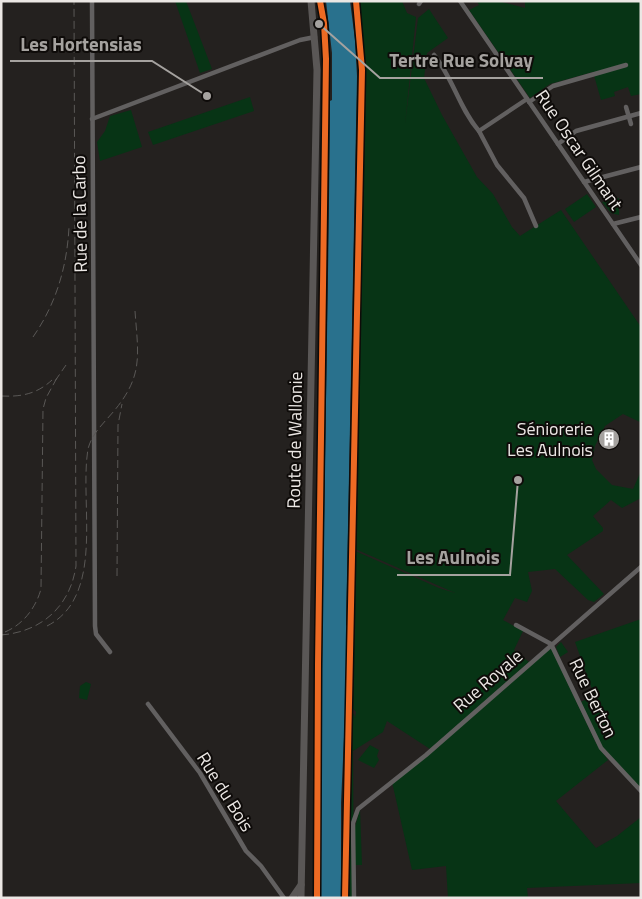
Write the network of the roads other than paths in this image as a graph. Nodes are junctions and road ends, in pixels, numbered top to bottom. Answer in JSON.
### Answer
{"nodes":[{"id":1,"x":92,"y":1,"type":"edge"},
{"id":2,"x":311,"y":1,"type":"edge"},
{"id":3,"x":460,"y":1,"type":"edge"},
{"id":4,"x":315,"y":37,"type":"junction"},
{"id":5,"x":434,"y":55,"type":"dead end"},
{"id":6,"x":626,"y":65,"type":"dead end"},
{"id":7,"x":528,"y":101,"type":"junction"},
{"id":8,"x":626,"y":107,"type":"dead end"},
{"id":9,"x":641,"y":113,"type":"edge"},
{"id":10,"x":628,"y":116,"type":"junction"},
{"id":11,"x":92,"y":119,"type":"junction"},
{"id":12,"x":631,"y":124,"type":"dead end"},
{"id":13,"x":479,"y":131,"type":"junction"},
{"id":14,"x":558,"y":144,"type":"junction"},
{"id":15,"x":641,"y":166,"type":"edge"},
{"id":16,"x":584,"y":182,"type":"junction"},
{"id":17,"x":641,"y":217,"type":"edge"},
{"id":18,"x":613,"y":224,"type":"junction"},
{"id":19,"x":536,"y":226,"type":"dead end"},
{"id":20,"x":641,"y":265,"type":"edge"},
{"id":21,"x":641,"y":567,"type":"edge"},
{"id":22,"x":516,"y":625,"type":"dead end"},
{"id":23,"x":551,"y":644,"type":"junction"},
{"id":24,"x":110,"y":652,"type":"dead end"},
{"id":25,"x":148,"y":704,"type":"dead end"},
{"id":26,"x":641,"y":791,"type":"edge"},
{"id":27,"x":302,"y":880,"type":"junction"},
{"id":28,"x":282,"y":896,"type":"edge"},
{"id":29,"x":293,"y":898,"type":"edge"},
{"id":30,"x":301,"y":898,"type":"edge"},
{"id":31,"x":354,"y":898,"type":"edge"}],
"edges":[{"from":1,"to":11,"type":"street","name":"Rue de la Carbo"},
{"from":2,"to":4,"type":"main road","name":"Route de Wallonie"},
{"from":3,"to":7,"type":"street","name":"Rue Oscar Gilmant"},
{"from":4,"to":11,"type":"street"},
{"from":4,"to":27,"type":"main road","name":"Route de Wallonie"},
{"from":5,"to":13,"type":"street"},
{"from":6,"to":7,"type":"street"},
{"from":7,"to":13,"type":"street"},
{"from":7,"to":14,"type":"street","name":"Rue Oscar Gilmant"},
{"from":8,"to":10,"type":"street"},
{"from":9,"to":10,"type":"street"},
{"from":10,"to":12,"type":"street"},
{"from":10,"to":14,"type":"street"},
{"from":11,"to":24,"type":"street","name":"Rue de la Carbo"},
{"from":13,"to":19,"type":"street"},
{"from":14,"to":16,"type":"street","name":"Rue Oscar Gilmant"},
{"from":15,"to":16,"type":"street"},
{"from":16,"to":18,"type":"street","name":"Rue Oscar Gilmant"},
{"from":17,"to":18,"type":"street"},
{"from":18,"to":20,"type":"street","name":"Rue Oscar Gilmant"},
{"from":21,"to":23,"type":"street","name":"Rue Royale"},
{"from":22,"to":23,"type":"street","name":"Rue Berton"},
{"from":23,"to":26,"type":"street","name":"Rue Berton"},
{"from":23,"to":31,"type":"street","name":"Rue Royale"},
{"from":25,"to":28,"type":"street","name":"Rue du Bois"},
{"from":27,"to":29,"type":"main road"},
{"from":27,"to":30,"type":"main road","name":"Route de Wallonie"}]}
